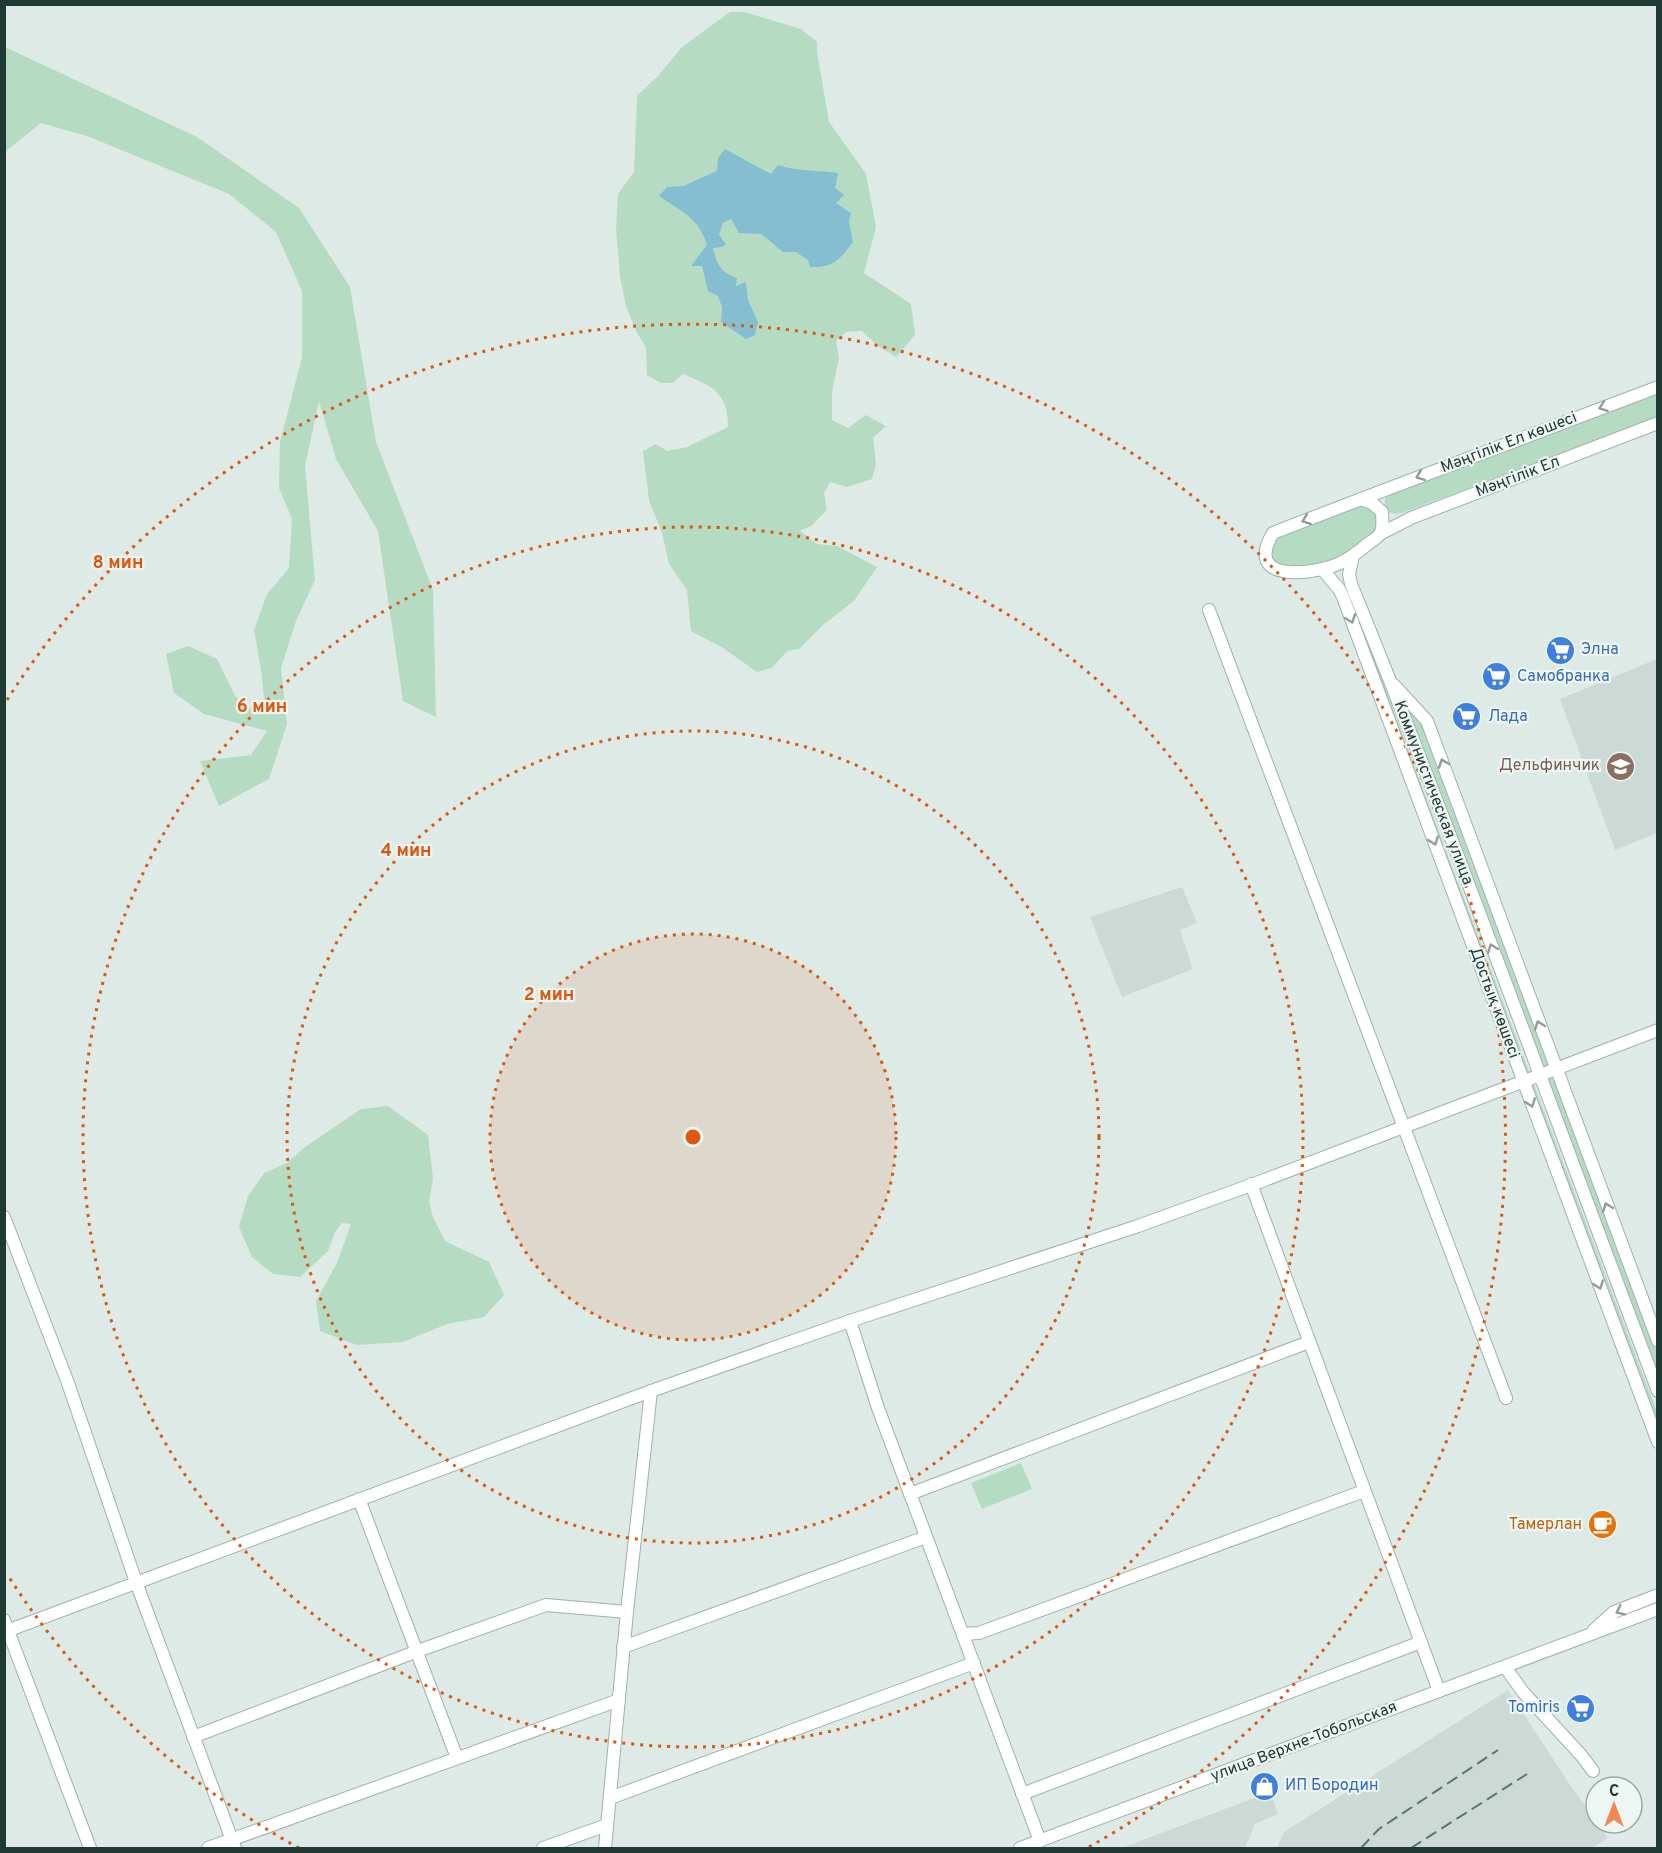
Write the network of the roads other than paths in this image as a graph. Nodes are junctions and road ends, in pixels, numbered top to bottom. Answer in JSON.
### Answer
{"nodes":[{"id":1,"x":1658,"y":387,"type":"edge"},
{"id":2,"x":1658,"y":423,"type":"edge"},
{"id":3,"x":1360,"y":499,"type":"junction"},
{"id":4,"x":1380,"y":534,"type":"junction"},
{"id":5,"x":1353,"y":556,"type":"junction"},
{"id":6,"x":1322,"y":569,"type":"junction"},
{"id":7,"x":1209,"y":610,"type":"dead end"},
{"id":8,"x":1390,"y":681,"type":"junction"},
{"id":9,"x":1513,"y":1003,"type":"joint"},
{"id":10,"x":1658,"y":1030,"type":"edge"},
{"id":11,"x":1555,"y":1069,"type":"junction"},
{"id":12,"x":1539,"y":1075,"type":"junction"},
{"id":13,"x":1523,"y":1081,"type":"junction"},
{"id":14,"x":1405,"y":1127,"type":"junction"},
{"id":15,"x":1251,"y":1184,"type":"junction"},
{"id":16,"x":4,"y":1217,"type":"edge"},
{"id":17,"x":850,"y":1322,"type":"junction"},
{"id":18,"x":1658,"y":1341,"type":"edge"},
{"id":19,"x":1309,"y":1342,"type":"junction"},
{"id":20,"x":651,"y":1391,"type":"junction"},
{"id":21,"x":1658,"y":1391,"type":"edge"},
{"id":22,"x":1506,"y":1398,"type":"dead end"},
{"id":23,"x":1658,"y":1442,"type":"edge"},
{"id":24,"x":1364,"y":1491,"type":"junction"},
{"id":25,"x":910,"y":1494,"type":"junction"},
{"id":26,"x":359,"y":1499,"type":"junction"},
{"id":27,"x":926,"y":1537,"type":"junction"},
{"id":28,"x":136,"y":1582,"type":"junction"},
{"id":29,"x":1658,"y":1595,"type":"edge"},
{"id":30,"x":1658,"y":1610,"type":"edge"},
{"id":31,"x":627,"y":1612,"type":"junction"},
{"id":32,"x":6,"y":1627,"type":"edge"},
{"id":33,"x":963,"y":1634,"type":"junction"},
{"id":34,"x":1421,"y":1642,"type":"junction"},
{"id":35,"x":1584,"y":1642,"type":"junction"},
{"id":36,"x":623,"y":1647,"type":"junction"},
{"id":37,"x":415,"y":1652,"type":"junction"},
{"id":38,"x":974,"y":1663,"type":"junction"},
{"id":39,"x":1505,"y":1667,"type":"junction"},
{"id":40,"x":1439,"y":1691,"type":"junction"},
{"id":41,"x":619,"y":1700,"type":"junction"},
{"id":42,"x":193,"y":1737,"type":"junction"},
{"id":43,"x":457,"y":1758,"type":"junction"},
{"id":44,"x":1593,"y":1771,"type":"dead end"},
{"id":45,"x":1023,"y":1794,"type":"junction"},
{"id":46,"x":610,"y":1798,"type":"junction"},
{"id":47,"x":607,"y":1825,"type":"junction"},
{"id":48,"x":1040,"y":1841,"type":"junction"},
{"id":49,"x":233,"y":1844,"type":"edge"},
{"id":50,"x":90,"y":1848,"type":"edge"},
{"id":51,"x":208,"y":1848,"type":"edge"},
{"id":52,"x":543,"y":1848,"type":"edge"},
{"id":53,"x":605,"y":1848,"type":"edge"},
{"id":54,"x":1020,"y":1848,"type":"edge"}],
"edges":[{"from":1,"to":3,"type":"street","name":"Мәңгілік Ел көшесі","one_way":true},
{"from":2,"to":4,"type":"street","name":"Мәңгілік Ел"},
{"from":3,"to":4,"type":"street"},
{"from":3,"to":6,"type":"street","name":"Мәңгілік Ел көшесі","one_way":true},
{"from":4,"to":5,"type":"street","name":"Мәңгілік Ел көшесі"},
{"from":5,"to":6,"type":"street","name":"Мәңгілік Ел көшесі"},
{"from":5,"to":8,"type":"street","name":"Коммунистическая улица"},
{"from":6,"to":13,"type":"street","name":"Достық көшесі","one_way":true},
{"from":7,"to":14,"type":"street"},
{"from":9,"to":8,"type":"street","name":"Коммунистическая улица","one_way":true},
{"from":11,"to":8,"type":"street","one_way":true},
{"from":9,"to":12,"type":"street","name":"Достық көшесі"},
{"from":10,"to":11,"type":"street"},
{"from":11,"to":12,"type":"street"},
{"from":18,"to":11,"type":"street","one_way":true},
{"from":12,"to":13,"type":"street"},
{"from":12,"to":21,"type":"street","name":"Достық көшесі"},
{"from":13,"to":14,"type":"street"},
{"from":13,"to":23,"type":"street","name":"Достық көшесі","one_way":true},
{"from":14,"to":15,"type":"street"},
{"from":14,"to":22,"type":"street"},
{"from":15,"to":17,"type":"street"},
{"from":15,"to":19,"type":"street"},
{"from":16,"to":28,"type":"street"},
{"from":17,"to":20,"type":"street"},
{"from":17,"to":25,"type":"street"},
{"from":19,"to":24,"type":"street"},
{"from":19,"to":25,"type":"street"},
{"from":20,"to":26,"type":"street"},
{"from":20,"to":31,"type":"street"},
{"from":24,"to":33,"type":"street"},
{"from":24,"to":34,"type":"street"},
{"from":25,"to":27,"type":"street"},
{"from":26,"to":28,"type":"street"},
{"from":26,"to":37,"type":"street"},
{"from":27,"to":33,"type":"street"},
{"from":27,"to":36,"type":"street"},
{"from":28,"to":32,"type":"street"},
{"from":28,"to":42,"type":"street"},
{"from":29,"to":35,"type":"street","name":"улица Верхне-Тобольская","one_way":true},
{"from":30,"to":35,"type":"street","name":"улица Верхне-Тобольская"},
{"from":31,"to":36,"type":"street"},
{"from":31,"to":37,"type":"street"},
{"from":32,"to":50,"type":"street"},
{"from":33,"to":38,"type":"street"},
{"from":34,"to":40,"type":"street"},
{"from":34,"to":45,"type":"street"},
{"from":35,"to":39,"type":"street","name":"улица Верхне-Тобольская"},
{"from":36,"to":41,"type":"street"},
{"from":37,"to":42,"type":"street"},
{"from":37,"to":43,"type":"street"},
{"from":38,"to":45,"type":"street"},
{"from":38,"to":46,"type":"street"},
{"from":39,"to":40,"type":"street","name":"улица Верхне-Тобольская"},
{"from":39,"to":44,"type":"street"},
{"from":40,"to":48,"type":"street","name":"улица Верхне-Тобольская"},
{"from":41,"to":43,"type":"street"},
{"from":41,"to":46,"type":"street"},
{"from":42,"to":49,"type":"street"},
{"from":43,"to":49,"type":"street"},
{"from":45,"to":48,"type":"street"},
{"from":46,"to":47,"type":"street"},
{"from":47,"to":52,"type":"street"},
{"from":47,"to":53,"type":"street"},
{"from":48,"to":54,"type":"street","name":"улица Верхне-Тобольская"},
{"from":49,"to":51,"type":"street"}]}
